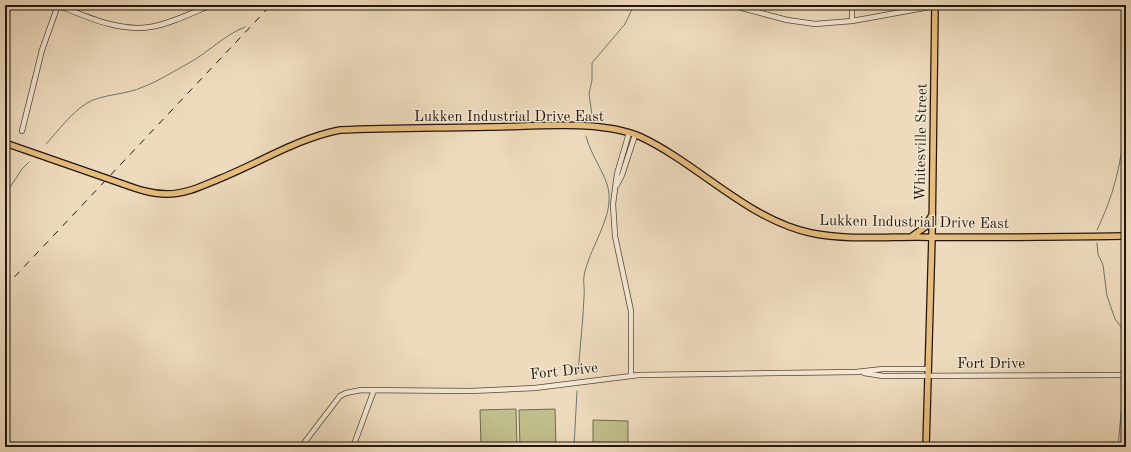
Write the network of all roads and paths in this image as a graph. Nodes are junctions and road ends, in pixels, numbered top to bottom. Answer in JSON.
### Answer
{"nodes":[{"id":1,"x":58,"y":5,"type":"edge"},
{"id":2,"x":109,"y":5,"type":"edge"},
{"id":3,"x":126,"y":5,"type":"edge"},
{"id":4,"x":211,"y":5,"type":"edge"},
{"id":5,"x":731,"y":5,"type":"edge"},
{"id":6,"x":852,"y":5,"type":"edge"},
{"id":7,"x":935,"y":5,"type":"edge"},
{"id":8,"x":852,"y":21,"type":"junction"},
{"id":9,"x":22,"y":131,"type":"dead end"},
{"id":10,"x":632,"y":134,"type":"junction"},
{"id":11,"x":5,"y":143,"type":"edge"},
{"id":12,"x":933,"y":213,"type":"junction"},
{"id":13,"x":1126,"y":236,"type":"edge"},
{"id":14,"x":910,"y":237,"type":"junction"},
{"id":15,"x":932,"y":238,"type":"junction"},
{"id":16,"x":927,"y":372,"type":"junction"},
{"id":17,"x":1126,"y":375,"type":"edge"},
{"id":18,"x":631,"y":376,"type":"junction"},
{"id":19,"x":374,"y":390,"type":"junction"},
{"id":20,"x":301,"y":447,"type":"edge"},
{"id":21,"x":353,"y":447,"type":"edge"},
{"id":22,"x":926,"y":447,"type":"edge"}],
"edges":[{"from":1,"to":4,"type":"street"},
{"from":1,"to":9,"type":"street"},
{"from":2,"to":3,"type":"street"},
{"from":5,"to":8,"type":"street"},
{"from":6,"to":8,"type":"street"},
{"from":7,"to":8,"type":"street"},
{"from":7,"to":12,"type":"main road","name":"Whitesville Street"},
{"from":10,"to":11,"type":"main road","name":"Lukken Industrial Drive East","bridge":true},
{"from":10,"to":14,"type":"main road","name":"Lukken Industrial Drive East"},
{"from":10,"to":18,"type":"street"},
{"from":12,"to":14,"type":"main road"},
{"from":12,"to":15,"type":"main road","name":"Whitesville Street"},
{"from":13,"to":15,"type":"main road","name":"Lukken Industrial Drive East"},
{"from":14,"to":15,"type":"main road","name":"Lukken Industrial Drive East"},
{"from":15,"to":16,"type":"main road","name":"Whitesville Street"},
{"from":16,"to":17,"type":"street","name":"Fort Drive"},
{"from":16,"to":18,"type":"street","name":"Fort Drive"},
{"from":16,"to":22,"type":"main road","name":"Whitesville Street"},
{"from":18,"to":19,"type":"street","name":"Fort Drive"},
{"from":19,"to":20,"type":"street","name":"Fort Drive"},
{"from":19,"to":21,"type":"street"}]}
